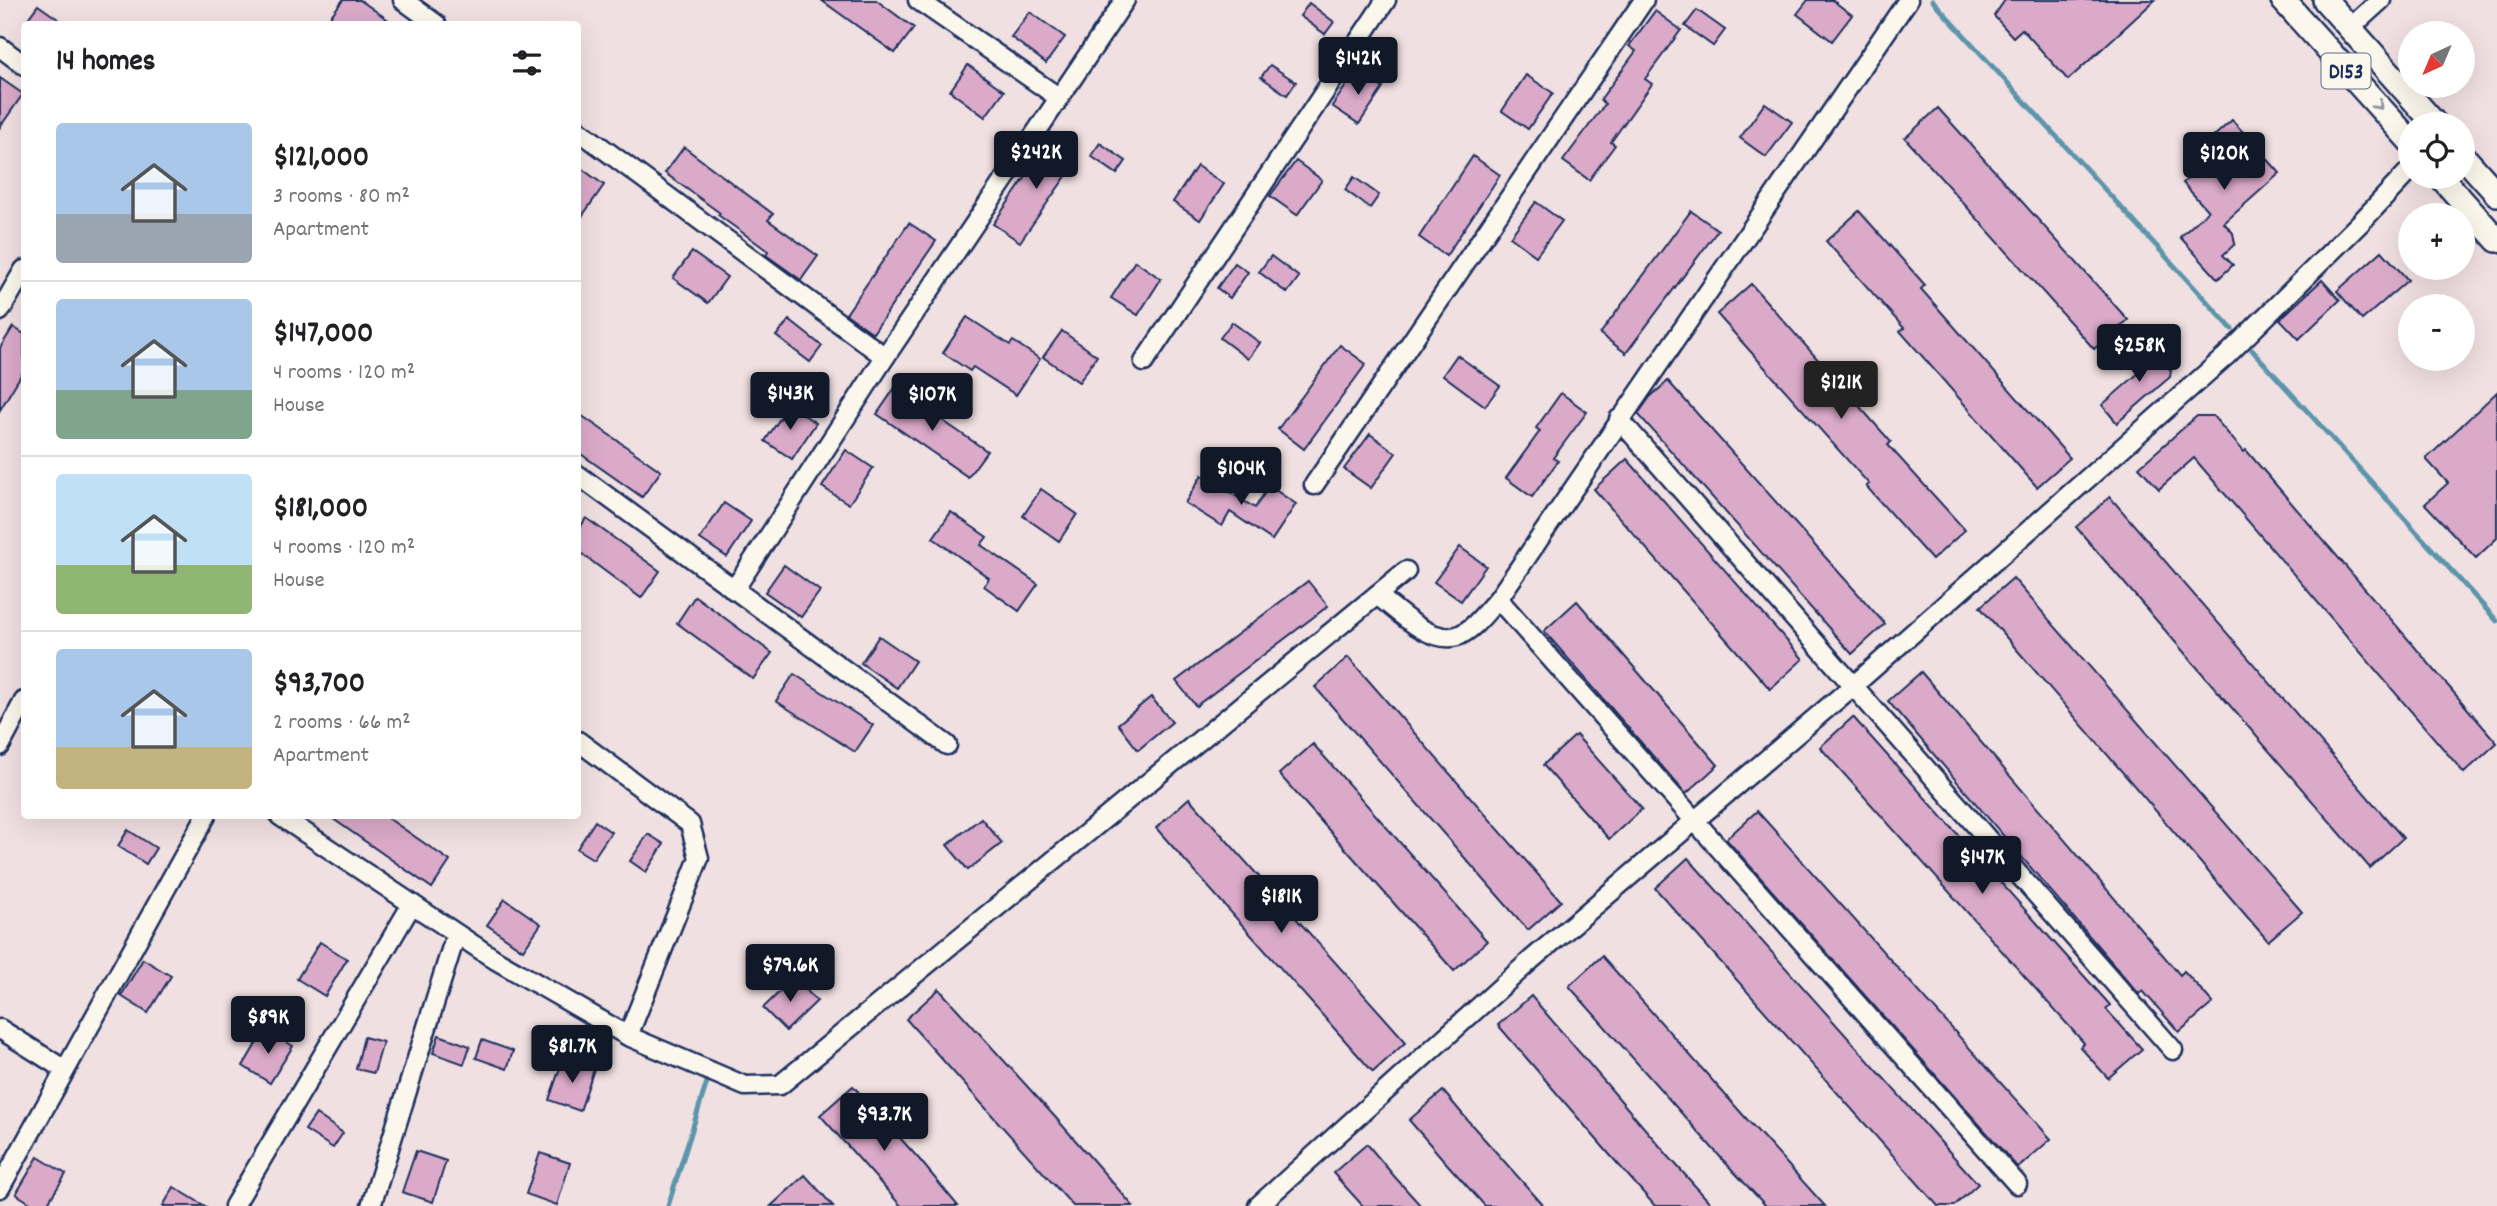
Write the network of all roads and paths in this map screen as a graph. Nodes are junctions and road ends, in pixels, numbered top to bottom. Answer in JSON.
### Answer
{"nodes":[{"id":1,"x":403,"y":0,"type":"edge"},
{"id":2,"x":918,"y":0,"type":"edge"},
{"id":3,"x":1125,"y":0,"type":"edge"},
{"id":4,"x":1386,"y":0,"type":"edge"},
{"id":5,"x":1644,"y":0,"type":"edge"},
{"id":6,"x":1908,"y":0,"type":"edge"},
{"id":7,"x":2283,"y":0,"type":"edge"},
{"id":8,"x":2325,"y":0,"type":"edge"},
{"id":9,"x":2381,"y":0,"type":"edge"},
{"id":10,"x":432,"y":21,"type":"edge"},
{"id":11,"x":2350,"y":28,"type":"junction"},
{"id":12,"x":0,"y":47,"type":"edge"},
{"id":13,"x":21,"y":63,"type":"edge"},
{"id":14,"x":1058,"y":97,"type":"junction"},
{"id":15,"x":2424,"y":112,"type":"edge"},
{"id":16,"x":2398,"y":128,"type":"edge"},
{"id":17,"x":581,"y":132,"type":"edge"},
{"id":18,"x":2475,"y":169,"type":"edge"},
{"id":19,"x":2398,"y":183,"type":"edge"},
{"id":20,"x":2452,"y":189,"type":"edge"},
{"id":21,"x":2497,"y":194,"type":"edge"},
{"id":22,"x":2497,"y":240,"type":"edge"},
{"id":23,"x":21,"y":275,"type":"edge"},
{"id":24,"x":0,"y":311,"type":"edge"},
{"id":25,"x":885,"y":357,"type":"junction"},
{"id":26,"x":1144,"y":362,"type":"dead end"},
{"id":27,"x":1619,"y":419,"type":"junction"},
{"id":28,"x":581,"y":477,"type":"edge"},
{"id":29,"x":1314,"y":485,"type":"dead end"},
{"id":30,"x":1406,"y":571,"type":"dead end"},
{"id":31,"x":734,"y":590,"type":"junction"},
{"id":32,"x":1377,"y":595,"type":"junction"},
{"id":33,"x":1498,"y":599,"type":"junction"},
{"id":34,"x":1853,"y":686,"type":"junction"},
{"id":35,"x":21,"y":707,"type":"edge"},
{"id":36,"x":581,"y":743,"type":"edge"},
{"id":37,"x":947,"y":745,"type":"dead end"},
{"id":38,"x":0,"y":746,"type":"edge"},
{"id":39,"x":204,"y":819,"type":"edge"},
{"id":40,"x":285,"y":819,"type":"edge"},
{"id":41,"x":1695,"y":823,"type":"junction"},
{"id":42,"x":412,"y":904,"type":"junction"},
{"id":43,"x":456,"y":934,"type":"junction"},
{"id":44,"x":0,"y":1029,"type":"edge"},
{"id":45,"x":628,"y":1036,"type":"junction"},
{"id":46,"x":2173,"y":1050,"type":"dead end"},
{"id":47,"x":65,"y":1070,"type":"junction"},
{"id":48,"x":2017,"y":1184,"type":"dead end"},
{"id":49,"x":0,"y":1188,"type":"edge"},
{"id":50,"x":234,"y":1206,"type":"edge"},
{"id":51,"x":371,"y":1206,"type":"edge"},
{"id":52,"x":1258,"y":1206,"type":"edge"}],
"edges":[{"from":1,"to":10,"type":"street"},
{"from":2,"to":14,"type":"street"},
{"from":3,"to":14,"type":"street"},
{"from":4,"to":26,"type":"street"},
{"from":5,"to":29,"type":"street"},
{"from":6,"to":27,"type":"street"},
{"from":7,"to":16,"type":"main road","number":"D153","one_way":true},
{"from":8,"to":11,"type":"main road","number":"D153"},
{"from":9,"to":11,"type":"street"},
{"from":11,"to":15,"type":"main road","number":"D153"},
{"from":12,"to":13,"type":"street"},
{"from":14,"to":25,"type":"street"},
{"from":17,"to":25,"type":"street"},
{"from":18,"to":21,"type":"main road"},
{"from":19,"to":34,"type":"street"},
{"from":20,"to":22,"type":"main road"},
{"from":23,"to":24,"type":"street"},
{"from":25,"to":31,"type":"street"},
{"from":27,"to":33,"type":"street"},
{"from":27,"to":34,"type":"street"},
{"from":28,"to":31,"type":"street"},
{"from":30,"to":32,"type":"street"},
{"from":31,"to":37,"type":"street"},
{"from":32,"to":33,"type":"street"},
{"from":32,"to":45,"type":"street"},
{"from":33,"to":41,"type":"street"},
{"from":34,"to":41,"type":"street"},
{"from":34,"to":46,"type":"street"},
{"from":35,"to":38,"type":"street"},
{"from":36,"to":45,"type":"street"},
{"from":39,"to":47,"type":"street"},
{"from":40,"to":42,"type":"street"},
{"from":41,"to":48,"type":"street"},
{"from":41,"to":52,"type":"street"},
{"from":42,"to":43,"type":"street"},
{"from":42,"to":50,"type":"street"},
{"from":43,"to":45,"type":"street"},
{"from":43,"to":51,"type":"street"},
{"from":44,"to":47,"type":"street"},
{"from":47,"to":49,"type":"street"}]}
